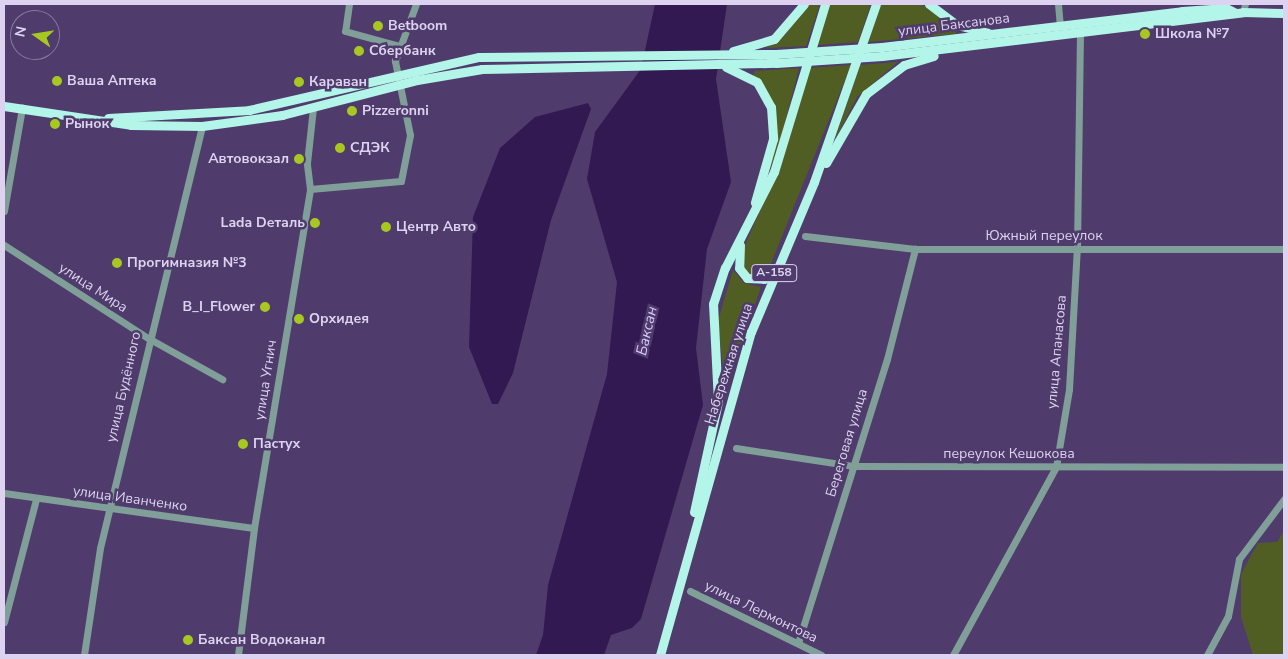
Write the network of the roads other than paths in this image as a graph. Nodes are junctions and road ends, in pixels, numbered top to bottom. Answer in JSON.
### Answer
{"nodes":[{"id":1,"x":349,"y":4,"type":"edge"},
{"id":2,"x":416,"y":4,"type":"edge"},
{"id":3,"x":804,"y":4,"type":"edge"},
{"id":4,"x":825,"y":4,"type":"edge"},
{"id":5,"x":876,"y":4,"type":"edge"},
{"id":6,"x":929,"y":4,"type":"edge"},
{"id":7,"x":1058,"y":4,"type":"edge"},
{"id":8,"x":1241,"y":10,"type":"edge"},
{"id":9,"x":1284,"y":13,"type":"edge"},
{"id":10,"x":1079,"y":23,"type":"junction"},
{"id":11,"x":1060,"y":26,"type":"junction"},
{"id":12,"x":1080,"y":33,"type":"junction"},
{"id":13,"x":998,"y":34,"type":"junction"},
{"id":14,"x":399,"y":46,"type":"junction"},
{"id":15,"x":964,"y":47,"type":"junction"},
{"id":16,"x":882,"y":52,"type":"junction"},
{"id":17,"x":721,"y":53,"type":"junction"},
{"id":18,"x":776,"y":59,"type":"junction"},
{"id":19,"x":720,"y":66,"type":"junction"},
{"id":20,"x":396,"y":73,"type":"junction"},
{"id":21,"x":399,"y":84,"type":"junction"},
{"id":22,"x":4,"y":106,"type":"edge"},
{"id":23,"x":22,"y":108,"type":"junction"},
{"id":24,"x":312,"y":108,"type":"junction"},
{"id":25,"x":108,"y":118,"type":"junction"},
{"id":26,"x":202,"y":126,"type":"junction"},
{"id":27,"x":814,"y":182,"type":"junction"},
{"id":28,"x":310,"y":189,"type":"junction"},
{"id":29,"x":4,"y":212,"type":"edge"},
{"id":30,"x":750,"y":218,"type":"junction"},
{"id":31,"x":743,"y":233,"type":"junction"},
{"id":32,"x":805,"y":236,"type":"dead end"},
{"id":33,"x":4,"y":245,"type":"edge"},
{"id":34,"x":1077,"y":248,"type":"junction"},
{"id":35,"x":915,"y":249,"type":"junction"},
{"id":36,"x":1284,"y":249,"type":"edge"},
{"id":37,"x":776,"y":268,"type":"junction"},
{"id":38,"x":148,"y":338,"type":"junction"},
{"id":39,"x":222,"y":379,"type":"dead end"},
{"id":40,"x":736,"y":448,"type":"dead end"},
{"id":41,"x":853,"y":466,"type":"junction"},
{"id":42,"x":1056,"y":467,"type":"junction"},
{"id":43,"x":1284,"y":467,"type":"edge"},
{"id":44,"x":4,"y":493,"type":"edge"},
{"id":45,"x":36,"y":498,"type":"junction"},
{"id":46,"x":1284,"y":499,"type":"edge"},
{"id":47,"x":110,"y":509,"type":"junction"},
{"id":48,"x":254,"y":528,"type":"junction"},
{"id":49,"x":689,"y":548,"type":"junction"},
{"id":50,"x":690,"y":591,"type":"dead end"},
{"id":51,"x":4,"y":622,"type":"edge"},
{"id":52,"x":798,"y":642,"type":"junction"},
{"id":53,"x":84,"y":655,"type":"edge"},
{"id":54,"x":238,"y":655,"type":"edge"},
{"id":55,"x":660,"y":655,"type":"edge"},
{"id":56,"x":821,"y":655,"type":"edge"},
{"id":57,"x":953,"y":655,"type":"edge"},
{"id":58,"x":1207,"y":655,"type":"edge"}],
"edges":[{"from":1,"to":14,"type":"street"},
{"from":2,"to":14,"type":"street"},
{"from":3,"to":17,"type":"main road"},
{"from":4,"to":30,"type":"main road","number":"А-158"},
{"from":5,"to":27,"type":"main road","name":"Набережная улица","number":"А-158"},
{"from":6,"to":13,"type":"main road"},
{"from":7,"to":11,"type":"street"},
{"from":8,"to":9,"type":"main road","name":"улица Баксанова"},
{"from":8,"to":10,"type":"main road","name":"улица Баксанова"},
{"from":8,"to":12,"type":"main road","name":"улица Баксанова"},
{"from":10,"to":11,"type":"main road","name":"улица Баксанова"},
{"from":10,"to":12,"type":"street","name":"улица Апанасова"},
{"from":11,"to":13,"type":"main road","name":"улица Баксанова"},
{"from":12,"to":15,"type":"main road","name":"улица Баксанова"},
{"from":12,"to":34,"type":"street","name":"улица Апанасова"},
{"from":13,"to":16,"type":"main road","name":"улица Баксанова"},
{"from":14,"to":20,"type":"street"},
{"from":15,"to":16,"type":"main road","name":"улица Баксанова"},
{"from":15,"to":27,"type":"main road"},
{"from":16,"to":18,"type":"main road","bridge":true},
{"from":17,"to":18,"type":"main road"},
{"from":17,"to":20,"type":"main road"},
{"from":18,"to":19,"type":"main road"},
{"from":19,"to":21,"type":"main road"},
{"from":19,"to":30,"type":"main road"},
{"from":20,"to":21,"type":"street"},
{"from":20,"to":25,"type":"main road"},
{"from":21,"to":24,"type":"main road"},
{"from":21,"to":28,"type":"street"},
{"from":22,"to":23,"type":"main road"},
{"from":23,"to":25,"type":"main road"},
{"from":23,"to":29,"type":"street"},
{"from":24,"to":26,"type":"main road"},
{"from":24,"to":28,"type":"street","name":"улица Угнич"},
{"from":25,"to":26,"type":"main road"},
{"from":26,"to":38,"type":"street","name":"улица Будённого"},
{"from":27,"to":37,"type":"main road","name":"Набережная улица","number":"А-158"},
{"from":28,"to":48,"type":"street","name":"улица Угнич"},
{"from":30,"to":31,"type":"main road","number":"А-158"},
{"from":31,"to":37,"type":"main road"},
{"from":31,"to":49,"type":"main road","number":"А-158"},
{"from":32,"to":35,"type":"street","name":"Южный переулок"},
{"from":33,"to":38,"type":"street","name":"улица Мира"},
{"from":34,"to":35,"type":"street","name":"Южный переулок"},
{"from":34,"to":36,"type":"street","name":"Южный переулок"},
{"from":34,"to":42,"type":"street","name":"улица Апанасова"},
{"from":35,"to":41,"type":"street","name":"Береговая улица"},
{"from":37,"to":49,"type":"main road","name":"Набережная улица","number":"А-158"},
{"from":38,"to":39,"type":"street","name":"улица Мира"},
{"from":38,"to":47,"type":"street","name":"улица Будённого"},
{"from":40,"to":41,"type":"street","name":"переулок Кешокова"},
{"from":41,"to":42,"type":"street","name":"переулок Кешокова"},
{"from":41,"to":52,"type":"street","name":"Береговая улица"},
{"from":42,"to":43,"type":"street","name":"переулок Кешокова"},
{"from":42,"to":57,"type":"street","name":"улица Апанасова"},
{"from":44,"to":45,"type":"street","name":"улица Иванченко"},
{"from":45,"to":47,"type":"street","name":"улица Иванченко"},
{"from":45,"to":51,"type":"street"},
{"from":46,"to":58,"type":"street"},
{"from":47,"to":48,"type":"street","name":"улица Иванченко"},
{"from":47,"to":53,"type":"street","name":"улица Будённого"},
{"from":48,"to":54,"type":"street","name":"улица Угнич"},
{"from":49,"to":55,"type":"main road","name":"Набережная улица","number":"А-158"},
{"from":50,"to":52,"type":"street","name":"улица Лермонтова"},
{"from":52,"to":56,"type":"street","name":"улица Лермонтова"}]}
